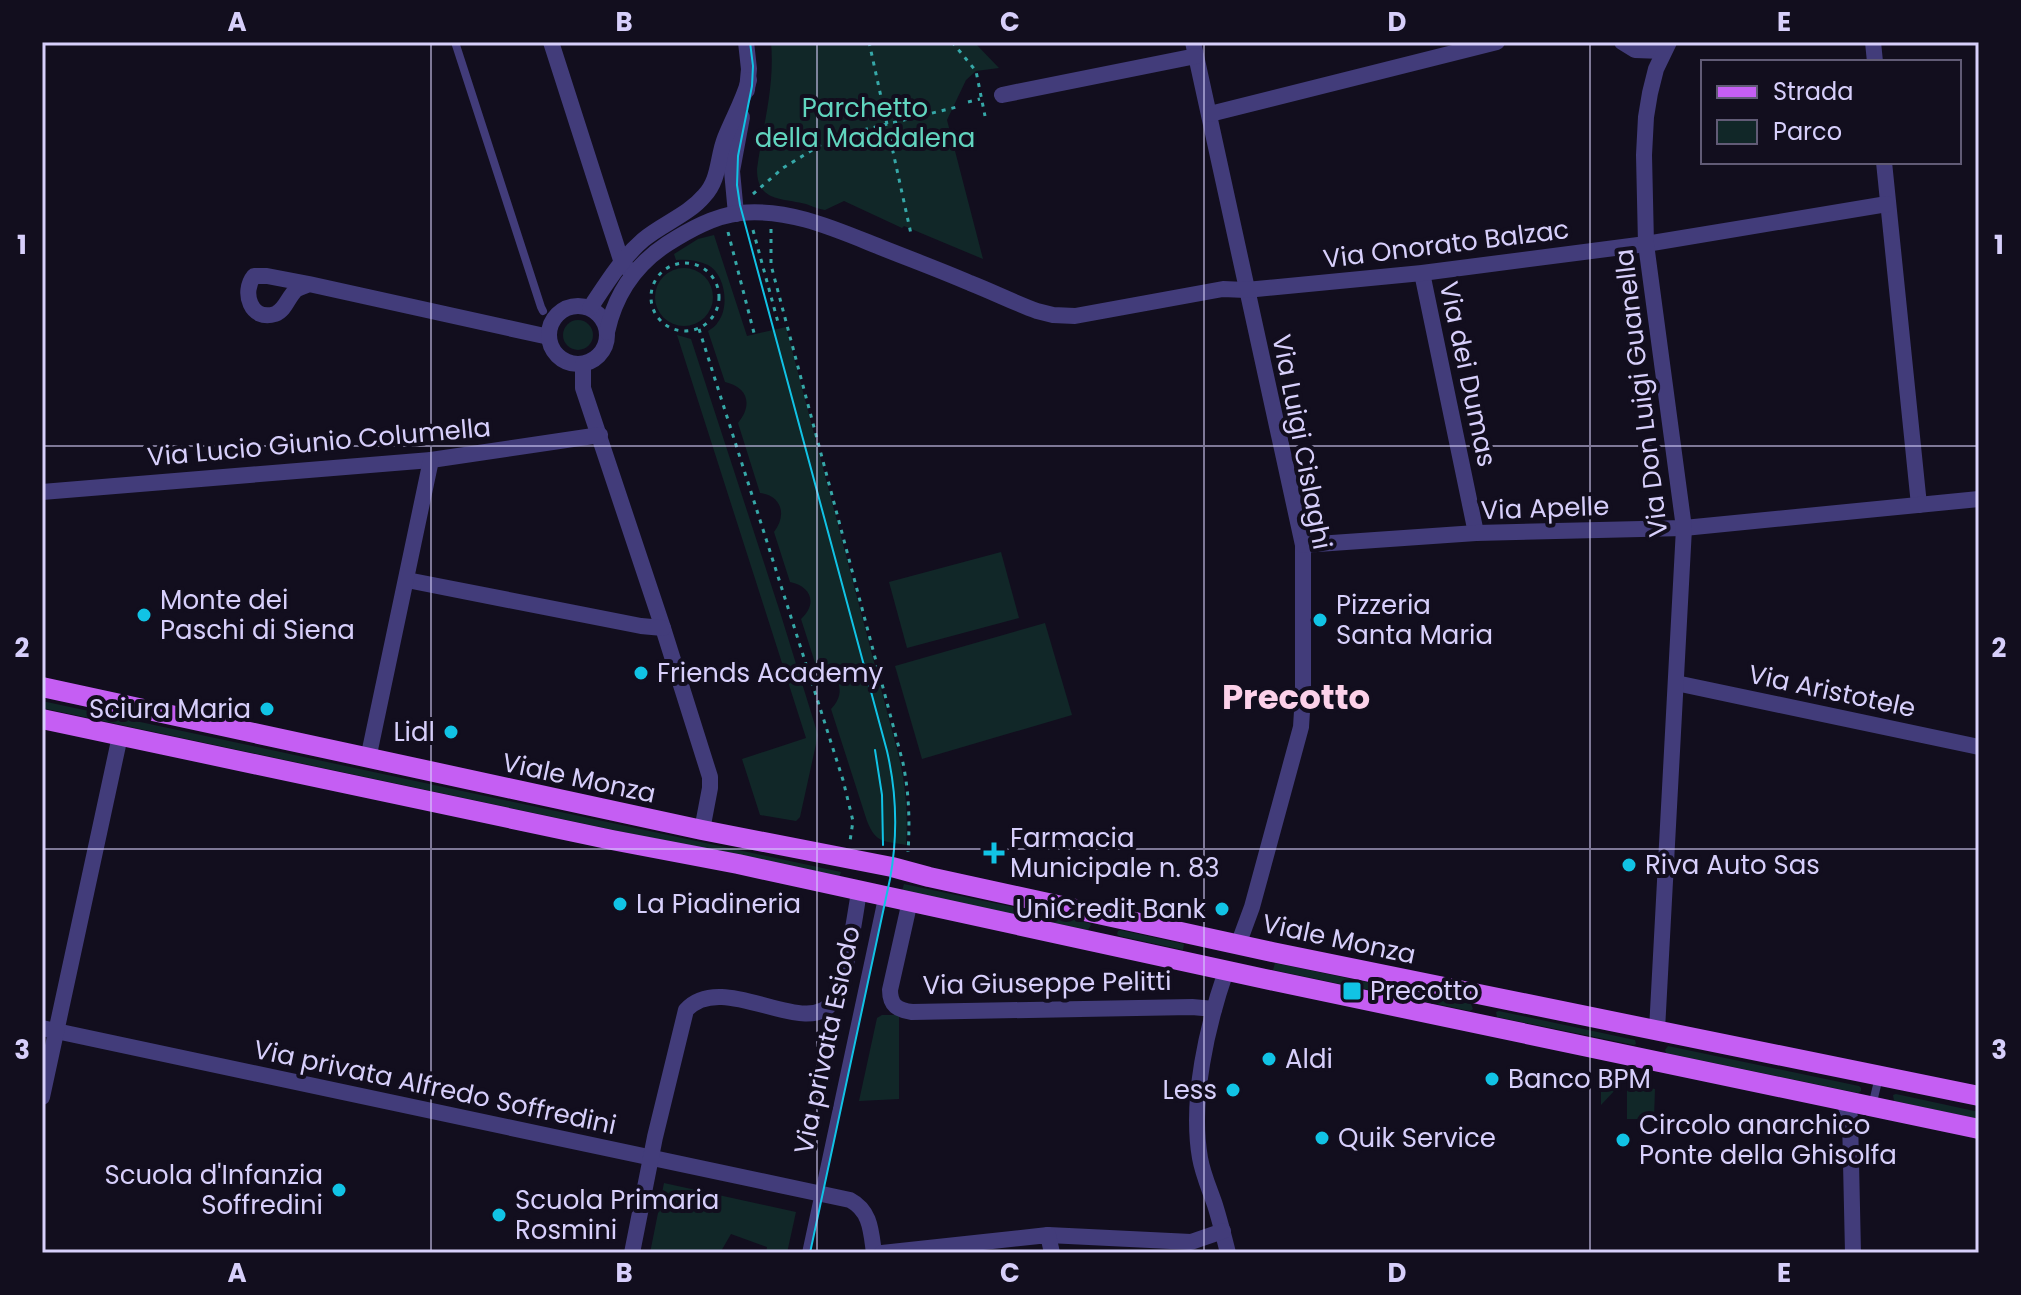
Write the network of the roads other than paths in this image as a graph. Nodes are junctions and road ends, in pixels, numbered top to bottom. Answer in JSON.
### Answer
{"nodes":[{"id":1,"x":455,"y":42,"type":"edge"},
{"id":2,"x":551,"y":42,"type":"edge"},
{"id":3,"x":746,"y":42,"type":"edge"},
{"id":4,"x":1497,"y":42,"type":"edge"},
{"id":5,"x":1622,"y":42,"type":"edge"},
{"id":6,"x":1666,"y":46,"type":"edge"},
{"id":7,"x":1194,"y":49,"type":"edge"},
{"id":8,"x":749,"y":80,"type":"junction"},
{"id":9,"x":1002,"y":95,"type":"dead end"},
{"id":10,"x":1210,"y":114,"type":"junction"},
{"id":11,"x":1884,"y":164,"type":"edge"},
{"id":12,"x":1887,"y":204,"type":"junction"},
{"id":13,"x":736,"y":214,"type":"junction"},
{"id":14,"x":1646,"y":244,"type":"junction"},
{"id":15,"x":628,"y":269,"type":"junction"},
{"id":16,"x":1422,"y":273,"type":"junction"},
{"id":17,"x":309,"y":284,"type":"dead end"},
{"id":18,"x":1246,"y":290,"type":"junction"},
{"id":19,"x":590,"y":308,"type":"junction"},
{"id":20,"x":543,"y":311,"type":"dead end"},
{"id":21,"x":607,"y":332,"type":"junction"},
{"id":22,"x":549,"y":337,"type":"junction"},
{"id":23,"x":583,"y":364,"type":"junction"},
{"id":24,"x":600,"y":435,"type":"junction"},
{"id":25,"x":431,"y":460,"type":"junction"},
{"id":26,"x":42,"y":492,"type":"edge"},
{"id":27,"x":1979,"y":499,"type":"edge"},
{"id":28,"x":1919,"y":505,"type":"junction"},
{"id":29,"x":1684,"y":528,"type":"junction"},
{"id":30,"x":1476,"y":533,"type":"junction"},
{"id":31,"x":1303,"y":545,"type":"junction"},
{"id":32,"x":407,"y":580,"type":"junction"},
{"id":33,"x":663,"y":628,"type":"junction"},
{"id":34,"x":1676,"y":683,"type":"junction"},
{"id":35,"x":42,"y":687,"type":"edge"},
{"id":36,"x":42,"y":719,"type":"edge"},
{"id":37,"x":120,"y":736,"type":"junction"},
{"id":38,"x":1979,"y":747,"type":"edge"},
{"id":39,"x":368,"y":759,"type":"junction"},
{"id":40,"x":702,"y":830,"type":"junction"},
{"id":41,"x":865,"y":862,"type":"junction"},
{"id":42,"x":859,"y":892,"type":"junction"},
{"id":43,"x":882,"y":896,"type":"junction"},
{"id":44,"x":910,"y":901,"type":"junction"},
{"id":45,"x":1106,"y":916,"type":"junction"},
{"id":46,"x":1101,"y":942,"type":"junction"},
{"id":47,"x":1238,"y":945,"type":"junction"},
{"id":48,"x":1226,"y":971,"type":"junction"},
{"id":49,"x":1486,"y":995,"type":"junction"},
{"id":50,"x":1214,"y":1009,"type":"junction"},
{"id":51,"x":1480,"y":1024,"type":"junction"},
{"id":52,"x":49,"y":1029,"type":"edge"},
{"id":53,"x":1657,"y":1030,"type":"junction"},
{"id":54,"x":1651,"y":1060,"type":"junction"},
{"id":55,"x":1879,"y":1076,"type":"junction"},
{"id":56,"x":1979,"y":1096,"type":"edge"},
{"id":57,"x":42,"y":1097,"type":"edge"},
{"id":58,"x":1872,"y":1106,"type":"junction"},
{"id":59,"x":1846,"y":1109,"type":"junction"},
{"id":60,"x":1979,"y":1129,"type":"edge"},
{"id":61,"x":651,"y":1158,"type":"junction"},
{"id":62,"x":818,"y":1194,"type":"junction"},
{"id":63,"x":1223,"y":1231,"type":"junction"},
{"id":64,"x":1048,"y":1235,"type":"junction"},
{"id":65,"x":632,"y":1253,"type":"edge"},
{"id":66,"x":806,"y":1253,"type":"edge"},
{"id":67,"x":874,"y":1253,"type":"edge"},
{"id":68,"x":882,"y":1253,"type":"edge"},
{"id":69,"x":1052,"y":1253,"type":"edge"},
{"id":70,"x":1228,"y":1253,"type":"edge"},
{"id":71,"x":1853,"y":1253,"type":"edge"}],
"edges":[{"from":1,"to":20,"type":"lane"},
{"from":2,"to":15,"type":"street"},
{"from":3,"to":8,"type":"street"},
{"from":4,"to":10,"type":"street"},
{"from":5,"to":6,"type":"street"},
{"from":6,"to":14,"type":"street","name":"Via Don Luigi Guanella"},
{"from":7,"to":9,"type":"street"},
{"from":7,"to":10,"type":"street","name":"Via Luigi Cislaghi"},
{"from":8,"to":13,"type":"street"},
{"from":8,"to":15,"type":"street"},
{"from":10,"to":18,"type":"street","name":"Via Luigi Cislaghi"},
{"from":11,"to":12,"type":"street"},
{"from":12,"to":14,"type":"street","name":"Via Onorato Balzac"},
{"from":12,"to":28,"type":"street"},
{"from":13,"to":15,"type":"street","name":"Via Onorato Balzac"},
{"from":13,"to":18,"type":"street","name":"Via Onorato Balzac"},
{"from":14,"to":16,"type":"street","name":"Via Onorato Balzac"},
{"from":14,"to":29,"type":"street","name":"Via Don Luigi Guanella"},
{"from":15,"to":19,"type":"street"},
{"from":15,"to":21,"type":"street"},
{"from":16,"to":18,"type":"street","name":"Via Onorato Balzac"},
{"from":16,"to":30,"type":"street","name":"Via dei Dumas"},
{"from":17,"to":22,"type":"street"},
{"from":18,"to":31,"type":"street","name":"Via Luigi Cislaghi"},
{"from":19,"to":21,"type":"street"},
{"from":19,"to":22,"type":"street"},
{"from":21,"to":23,"type":"street"},
{"from":22,"to":23,"type":"street"},
{"from":23,"to":24,"type":"street"},
{"from":24,"to":25,"type":"street","name":"Via Lucio Giunio Columella"},
{"from":24,"to":33,"type":"street"},
{"from":25,"to":26,"type":"street","name":"Via Lucio Giunio Columella"},
{"from":25,"to":32,"type":"street"},
{"from":27,"to":28,"type":"street","name":"Via Apelle"},
{"from":28,"to":29,"type":"street","name":"Via Apelle"},
{"from":29,"to":30,"type":"street","name":"Via Apelle"},
{"from":29,"to":34,"type":"street","name":"Via Don Luigi Guanella"},
{"from":30,"to":31,"type":"street","name":"Via Apelle"},
{"from":31,"to":47,"type":"street","name":"Via Luigi Cislaghi"},
{"from":32,"to":33,"type":"street"},
{"from":32,"to":39,"type":"street"},
{"from":33,"to":40,"type":"street"},
{"from":34,"to":38,"type":"street","name":"Via Aristotele"},
{"from":34,"to":53,"type":"street","name":"Via Don Luigi Guanella"},
{"from":35,"to":39,"type":"main road","name":"Viale Monza"},
{"from":36,"to":37,"type":"main road","name":"Viale Monza"},
{"from":37,"to":42,"type":"main road","name":"Viale Monza"},
{"from":37,"to":52,"type":"street"},
{"from":39,"to":40,"type":"main road","name":"Viale Monza"},
{"from":40,"to":41,"type":"main road","name":"Viale Monza"},
{"from":41,"to":42,"type":"main road"},
{"from":41,"to":45,"type":"main road","name":"Viale Monza"},
{"from":42,"to":43,"type":"main road","name":"Viale Monza"},
{"from":42,"to":61,"type":"street"},
{"from":43,"to":44,"type":"main road","name":"Viale Monza"},
{"from":43,"to":62,"type":"lane","name":"Via privata Esiodo"},
{"from":44,"to":46,"type":"main road","name":"Viale Monza"},
{"from":44,"to":50,"type":"street","name":"Via Giuseppe Pelitti"},
{"from":45,"to":46,"type":"lane"},
{"from":45,"to":47,"type":"main road","name":"Viale Monza"},
{"from":46,"to":48,"type":"main road","name":"Viale Monza"},
{"from":47,"to":48,"type":"main road"},
{"from":47,"to":49,"type":"main road","name":"Viale Monza"},
{"from":48,"to":50,"type":"street"},
{"from":48,"to":51,"type":"main road","name":"Viale Monza"},
{"from":49,"to":51,"type":"lane"},
{"from":49,"to":53,"type":"main road","name":"Viale Monza"},
{"from":50,"to":63,"type":"street"},
{"from":51,"to":54,"type":"main road","name":"Viale Monza"},
{"from":52,"to":57,"type":"street"},
{"from":52,"to":61,"type":"street","name":"Via privata Alfredo Soffredini"},
{"from":53,"to":54,"type":"main road"},
{"from":53,"to":55,"type":"main road","name":"Viale Monza"},
{"from":54,"to":59,"type":"main road","name":"Viale Monza"},
{"from":55,"to":56,"type":"main road","name":"Viale Monza"},
{"from":55,"to":58,"type":"lane"},
{"from":58,"to":59,"type":"main road","name":"Viale Monza"},
{"from":58,"to":60,"type":"main road","name":"Viale Monza"},
{"from":59,"to":71,"type":"street"},
{"from":61,"to":62,"type":"street","name":"Via privata Alfredo Soffredini"},
{"from":61,"to":65,"type":"street"},
{"from":62,"to":66,"type":"lane","name":"Via privata Esiodo"},
{"from":62,"to":67,"type":"street","name":"Via privata Esiodo"},
{"from":63,"to":64,"type":"street"},
{"from":63,"to":70,"type":"street"},
{"from":64,"to":68,"type":"street"},
{"from":64,"to":69,"type":"street"}]}
